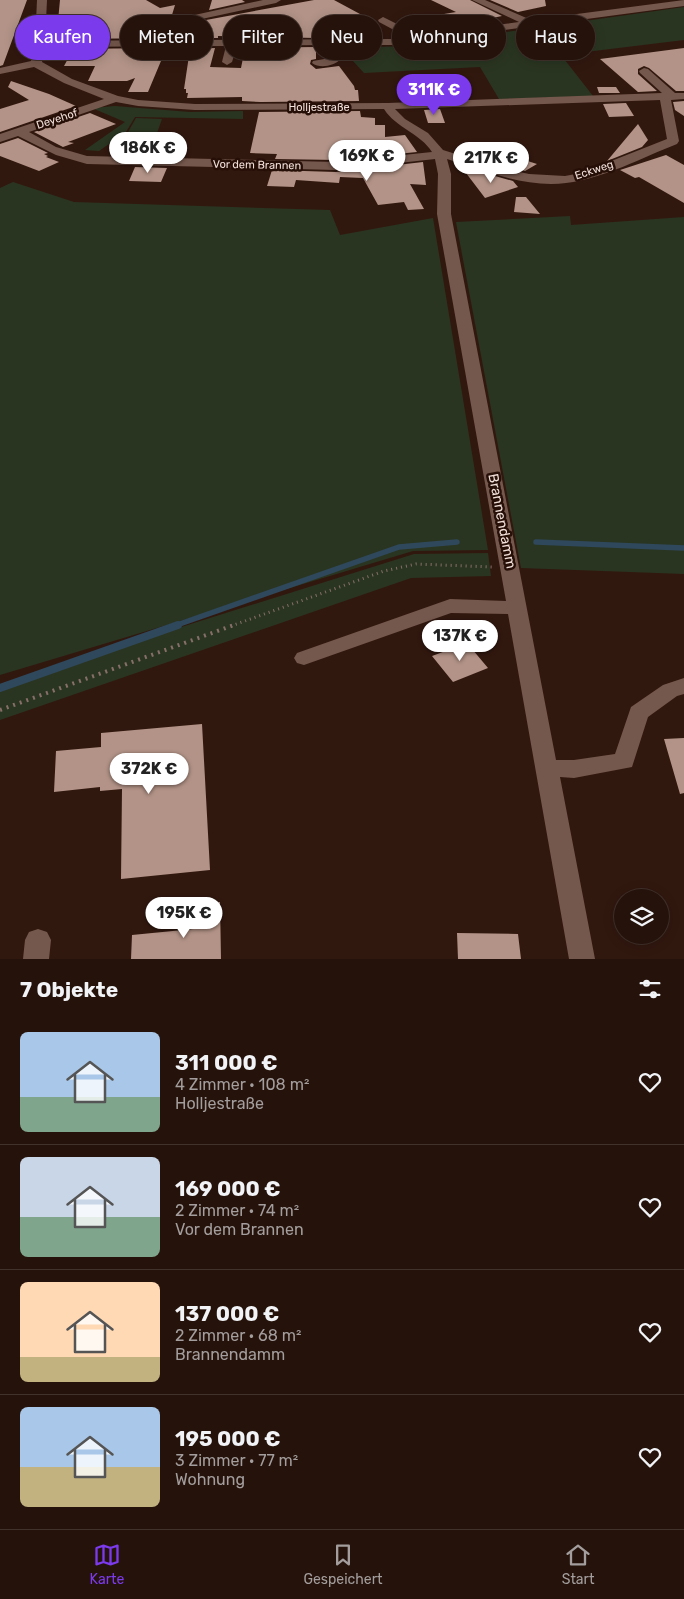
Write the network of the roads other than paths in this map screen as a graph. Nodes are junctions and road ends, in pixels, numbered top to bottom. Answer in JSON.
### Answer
{"nodes":[{"id":1,"x":42,"y":0,"type":"edge"},
{"id":2,"x":276,"y":0,"type":"edge"},
{"id":3,"x":478,"y":0,"type":"edge"},
{"id":4,"x":646,"y":0,"type":"edge"},
{"id":5,"x":684,"y":2,"type":"edge"},
{"id":6,"x":660,"y":6,"type":"junction"},
{"id":7,"x":41,"y":15,"type":"edge"},
{"id":8,"x":206,"y":15,"type":"edge"},
{"id":9,"x":591,"y":15,"type":"edge"},
{"id":10,"x":516,"y":17,"type":"edge"},
{"id":11,"x":383,"y":20,"type":"dead end"},
{"id":12,"x":392,"y":25,"type":"edge"},
{"id":13,"x":37,"y":60,"type":"edge"},
{"id":14,"x":334,"y":60,"type":"edge"},
{"id":15,"x":36,"y":63,"type":"junction"},
{"id":16,"x":317,"y":63,"type":"dead end"},
{"id":17,"x":644,"y":71,"type":"dead end"},
{"id":18,"x":0,"y":72,"type":"edge"},
{"id":19,"x":674,"y":97,"type":"edge"},
{"id":20,"x":114,"y":99,"type":"junction"},
{"id":21,"x":388,"y":106,"type":"junction"},
{"id":22,"x":19,"y":131,"type":"junction"},
{"id":23,"x":0,"y":138,"type":"edge"},
{"id":24,"x":440,"y":154,"type":"junction"},
{"id":25,"x":518,"y":608,"type":"junction"},
{"id":26,"x":304,"y":658,"type":"dead end"},
{"id":27,"x":684,"y":686,"type":"edge"},
{"id":28,"x":547,"y":768,"type":"junction"},
{"id":29,"x":582,"y":959,"type":"edge"}],
"edges":[{"from":1,"to":7,"type":"street"},
{"from":2,"to":8,"type":"street"},
{"from":3,"to":10,"type":"street"},
{"from":4,"to":6,"type":"street"},
{"from":5,"to":6,"type":"street"},
{"from":6,"to":9,"type":"street"},
{"from":11,"to":12,"type":"street"},
{"from":13,"to":15,"type":"street"},
{"from":14,"to":16,"type":"street"},
{"from":15,"to":18,"type":"street"},
{"from":15,"to":20,"type":"street","name":"Holljestraße"},
{"from":17,"to":19,"type":"street"},
{"from":19,"to":21,"type":"street","name":"Holljestraße"},
{"from":19,"to":24,"type":"street","name":"Eckweg"},
{"from":20,"to":21,"type":"street","name":"Holljestraße"},
{"from":20,"to":22,"type":"street","name":"Deyehof"},
{"from":21,"to":24,"type":"street"},
{"from":22,"to":23,"type":"street","name":"Deyehof"},
{"from":22,"to":24,"type":"street","name":"Vor dem Brannen"},
{"from":24,"to":25,"type":"street","name":"Brannendamm"},
{"from":25,"to":26,"type":"street"},
{"from":25,"to":28,"type":"street","name":"Brannendamm"},
{"from":27,"to":28,"type":"street"},
{"from":28,"to":29,"type":"street","name":"Brannendamm"}]}
